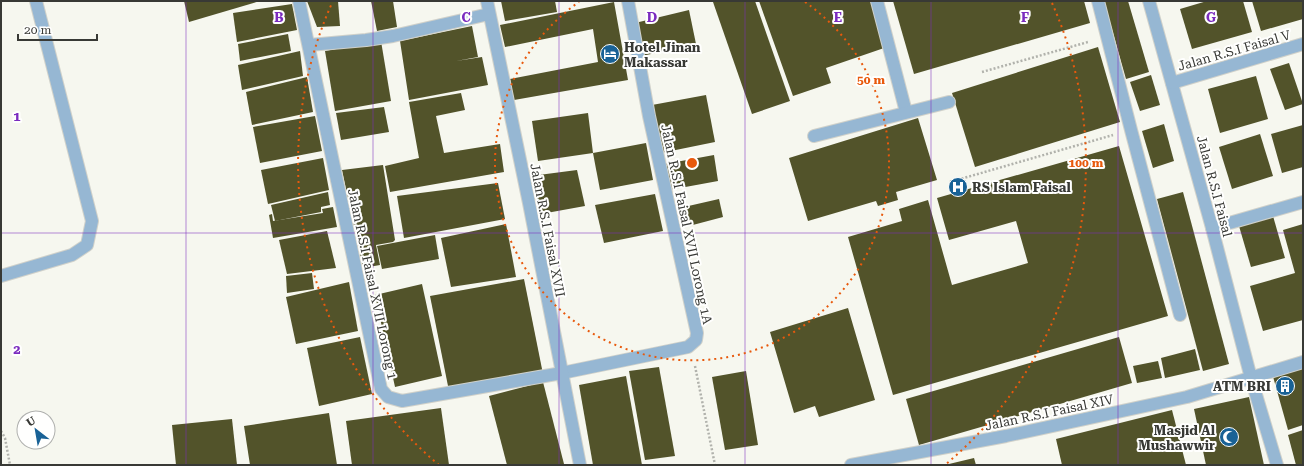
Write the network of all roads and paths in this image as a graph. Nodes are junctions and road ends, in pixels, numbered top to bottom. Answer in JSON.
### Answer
{"nodes":[{"id":1,"x":36,"y":1,"type":"edge"},
{"id":2,"x":299,"y":1,"type":"edge"},
{"id":3,"x":486,"y":1,"type":"edge"},
{"id":4,"x":628,"y":1,"type":"edge"},
{"id":5,"x":877,"y":1,"type":"edge"},
{"id":6,"x":1098,"y":1,"type":"edge"},
{"id":7,"x":1149,"y":1,"type":"edge"},
{"id":8,"x":489,"y":14,"type":"junction"},
{"id":9,"x":1108,"y":37,"type":"junction"},
{"id":10,"x":1303,"y":44,"type":"edge"},
{"id":11,"x":309,"y":45,"type":"junction"},
{"id":12,"x":982,"y":72,"type":"dead end"},
{"id":13,"x":1172,"y":83,"type":"junction"},
{"id":14,"x":949,"y":102,"type":"dead end"},
{"id":15,"x":906,"y":112,"type":"junction"},
{"id":16,"x":1131,"y":130,"type":"junction"},
{"id":17,"x":814,"y":136,"type":"dead end"},
{"id":18,"x":950,"y":182,"type":"dead end"},
{"id":19,"x":1303,"y":202,"type":"edge"},
{"id":20,"x":1212,"y":228,"type":"junction"},
{"id":21,"x":1,"y":276,"type":"edge"},
{"id":22,"x":1180,"y":315,"type":"dead end"},
{"id":23,"x":691,"y":346,"type":"junction"},
{"id":24,"x":1303,"y":362,"type":"edge"},
{"id":25,"x":562,"y":373,"type":"junction"},
{"id":26,"x":1251,"y":378,"type":"junction"},
{"id":27,"x":1,"y":432,"type":"edge"},
{"id":28,"x":10,"y":465,"type":"edge"},
{"id":29,"x":580,"y":465,"type":"edge"},
{"id":30,"x":715,"y":465,"type":"edge"},
{"id":31,"x":851,"y":465,"type":"edge"},
{"id":32,"x":1278,"y":465,"type":"edge"}],
"edges":[{"from":1,"to":21,"type":"street"},
{"from":2,"to":11,"type":"street","name":"Jalan R.S.I Faisal XVII Lorong 1"},
{"from":3,"to":8,"type":"street","name":"Jalan R.S.I Faisal XVII"},
{"from":4,"to":23,"type":"street","name":"Jalan R.S.I Faisal XVII Lorong 1A"},
{"from":5,"to":15,"type":"street"},
{"from":6,"to":9,"type":"street"},
{"from":7,"to":13,"type":"street","name":"Jalan R.S.I Faisal"},
{"from":8,"to":11,"type":"street"},
{"from":8,"to":25,"type":"street","name":"Jalan R.S.I Faisal XVII"},
{"from":9,"to":12,"type":"path"},
{"from":9,"to":16,"type":"street"},
{"from":10,"to":13,"type":"street","name":"Jalan R.S.I Faisal V"},
{"from":11,"to":25,"type":"street","name":"Jalan R.S.I Faisal XVII Lorong 1"},
{"from":13,"to":20,"type":"street","name":"Jalan R.S.I Faisal"},
{"from":14,"to":15,"type":"street"},
{"from":15,"to":17,"type":"street"},
{"from":16,"to":18,"type":"path"},
{"from":16,"to":22,"type":"street"},
{"from":19,"to":20,"type":"street"},
{"from":20,"to":26,"type":"street","name":"Jalan R.S.I Faisal"},
{"from":23,"to":25,"type":"street"},
{"from":23,"to":30,"type":"path"},
{"from":24,"to":26,"type":"street","name":"Jalan R.S.I Faisal XIV"},
{"from":25,"to":29,"type":"street","name":"Jalan R.S.I Faisal XVII"},
{"from":26,"to":31,"type":"street","name":"Jalan R.S.I Faisal XIV"},
{"from":26,"to":32,"type":"street","name":"Jalan R.S.I Faisal"},
{"from":27,"to":28,"type":"path"}]}
